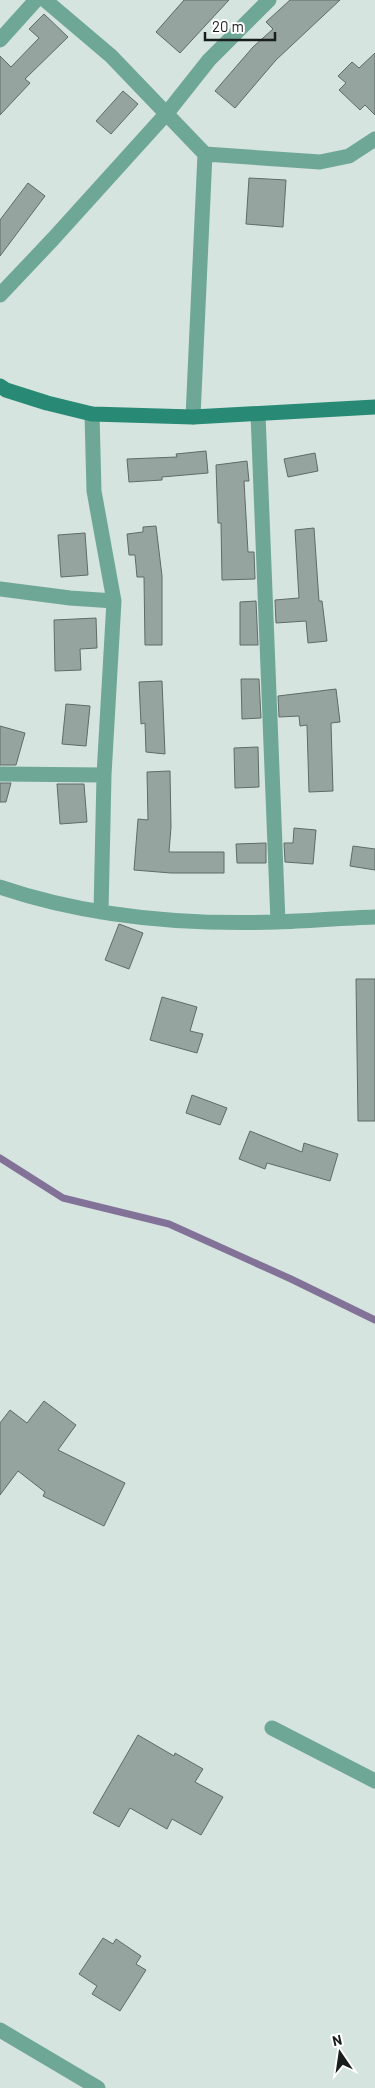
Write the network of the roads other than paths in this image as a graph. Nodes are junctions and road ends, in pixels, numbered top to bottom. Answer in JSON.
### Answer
{"nodes":[{"id":1,"x":36,"y":0,"type":"edge"},
{"id":2,"x":45,"y":0,"type":"edge"},
{"id":3,"x":269,"y":0,"type":"edge"},
{"id":4,"x":0,"y":40,"type":"edge"},
{"id":5,"x":167,"y":113,"type":"junction"},
{"id":6,"x":375,"y":139,"type":"edge"},
{"id":7,"x":205,"y":154,"type":"junction"},
{"id":8,"x":0,"y":294,"type":"edge"},
{"id":9,"x":0,"y":386,"type":"edge"},
{"id":10,"x":375,"y":407,"type":"edge"},
{"id":11,"x":92,"y":414,"type":"junction"},
{"id":12,"x":258,"y":414,"type":"junction"},
{"id":13,"x":193,"y":417,"type":"junction"},
{"id":14,"x":0,"y":589,"type":"edge"},
{"id":15,"x":114,"y":602,"type":"junction"},
{"id":16,"x":0,"y":774,"type":"edge"},
{"id":17,"x":104,"y":775,"type":"junction"},
{"id":18,"x":0,"y":887,"type":"edge"},
{"id":19,"x":101,"y":912,"type":"junction"},
{"id":20,"x":375,"y":917,"type":"edge"},
{"id":21,"x":278,"y":922,"type":"junction"},
{"id":22,"x":272,"y":1728,"type":"dead end"},
{"id":23,"x":375,"y":1781,"type":"edge"},
{"id":24,"x":0,"y":2030,"type":"edge"},
{"id":25,"x":98,"y":2088,"type":"edge"}],
"edges":[{"from":1,"to":4,"type":"street"},
{"from":2,"to":5,"type":"street"},
{"from":3,"to":5,"type":"street"},
{"from":5,"to":7,"type":"street"},
{"from":5,"to":8,"type":"street"},
{"from":6,"to":7,"type":"street"},
{"from":7,"to":13,"type":"street"},
{"from":9,"to":11,"type":"main road"},
{"from":10,"to":12,"type":"main road"},
{"from":11,"to":13,"type":"main road"},
{"from":11,"to":15,"type":"street"},
{"from":12,"to":13,"type":"main road"},
{"from":12,"to":21,"type":"street"},
{"from":14,"to":15,"type":"street"},
{"from":15,"to":17,"type":"street"},
{"from":16,"to":17,"type":"street"},
{"from":17,"to":19,"type":"street"},
{"from":18,"to":19,"type":"street"},
{"from":19,"to":21,"type":"street"},
{"from":20,"to":21,"type":"street"},
{"from":22,"to":23,"type":"street"},
{"from":24,"to":25,"type":"street"}]}
